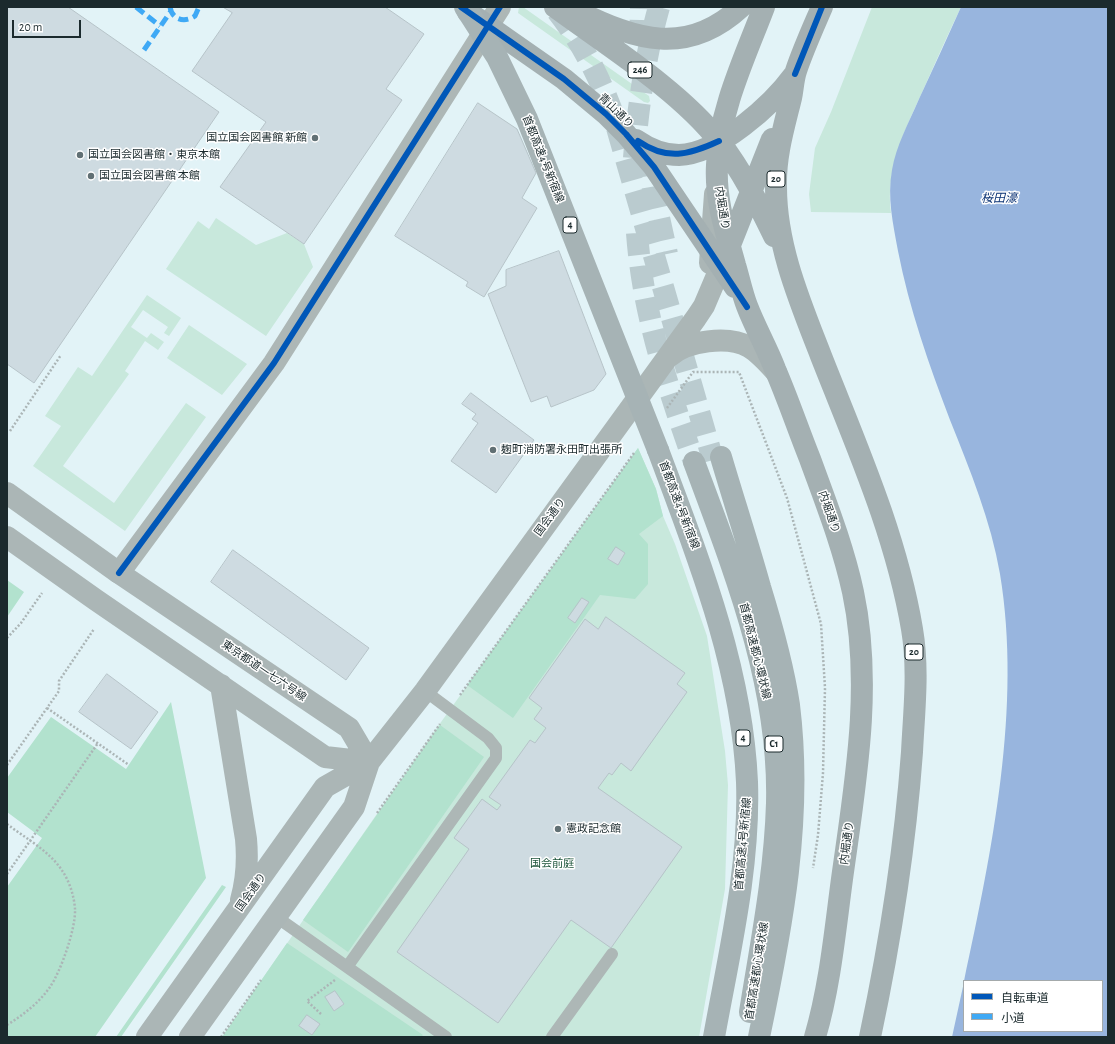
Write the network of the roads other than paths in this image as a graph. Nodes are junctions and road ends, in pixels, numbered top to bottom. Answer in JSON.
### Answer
{"nodes":[{"id":1,"x":461,"y":7,"type":"edge"},
{"id":2,"x":465,"y":7,"type":"edge"},
{"id":3,"x":500,"y":7,"type":"edge"},
{"id":4,"x":554,"y":7,"type":"edge"},
{"id":5,"x":569,"y":7,"type":"edge"},
{"id":6,"x":741,"y":7,"type":"edge"},
{"id":7,"x":764,"y":7,"type":"edge"},
{"id":8,"x":822,"y":7,"type":"edge"},
{"id":9,"x":488,"y":26,"type":"junction"},
{"id":10,"x":795,"y":74,"type":"junction"},
{"id":11,"x":626,"y":134,"type":"junction"},
{"id":12,"x":719,"y":141,"type":"junction"},
{"id":13,"x":752,"y":191,"type":"junction"},
{"id":14,"x":720,"y":254,"type":"junction"},
{"id":15,"x":794,"y":285,"type":"junction"},
{"id":16,"x":747,"y":306,"type":"joint"},
{"id":17,"x":664,"y":360,"type":"junction"},
{"id":18,"x":776,"y":372,"type":"junction"},
{"id":19,"x":7,"y":493,"type":"edge"},
{"id":20,"x":7,"y":537,"type":"edge"},
{"id":21,"x":119,"y":573,"type":"junction"},
{"id":22,"x":221,"y":685,"type":"junction"},
{"id":23,"x":425,"y":691,"type":"junction"},
{"id":24,"x":369,"y":762,"type":"junction"},
{"id":25,"x":237,"y":912,"type":"junction"},
{"id":26,"x":275,"y":916,"type":"junction"},
{"id":27,"x":612,"y":954,"type":"dead end"},
{"id":28,"x":347,"y":967,"type":"junction"},
{"id":29,"x":432,"y":1033,"type":"edge"},
{"id":30,"x":147,"y":1037,"type":"edge"},
{"id":31,"x":190,"y":1037,"type":"edge"},
{"id":32,"x":446,"y":1037,"type":"edge"},
{"id":33,"x":552,"y":1037,"type":"edge"},
{"id":34,"x":714,"y":1037,"type":"edge"},
{"id":35,"x":746,"y":1037,"type":"edge"},
{"id":36,"x":759,"y":1037,"type":"edge"},
{"id":37,"x":815,"y":1037,"type":"edge"},
{"id":38,"x":870,"y":1037,"type":"edge"}],
"edges":[{"from":1,"to":9,"type":"highway","name":"青山通り"},
{"from":2,"to":34,"type":"highway","name":"首都高速4号新宿線","number":"4","bridge":true},
{"from":3,"to":9,"type":"street"},
{"from":4,"to":12,"type":"highway","number":"246"},
{"from":5,"to":6,"type":"highway"},
{"from":7,"to":12,"type":"highway","name":"内堀通り"},
{"from":8,"to":10,"type":"highway","number":"20"},
{"from":9,"to":11,"type":"highway","name":"青山通り"},
{"from":9,"to":21,"type":"street"},
{"from":10,"to":12,"type":"highway"},
{"from":10,"to":13,"type":"highway"},
{"from":10,"to":15,"type":"highway","number":"20"},
{"from":11,"to":12,"type":"highway"},
{"from":11,"to":14,"type":"highway","name":"青山通り"},
{"from":12,"to":13,"type":"highway","number":"246"},
{"from":12,"to":14,"type":"highway","name":"内堀通り"},
{"from":13,"to":14,"type":"highway"},
{"from":13,"to":15,"type":"highway","number":"246"},
{"from":14,"to":16,"type":"highway","name":"青山通り"},
{"from":14,"to":17,"type":"main road","name":"国会通り"},
{"from":15,"to":38,"type":"highway","number":"20"},
{"from":16,"to":18,"type":"highway","name":"内堀通り"},
{"from":17,"to":18,"type":"main road"},
{"from":17,"to":23,"type":"main road","name":"国会通り"},
{"from":18,"to":37,"type":"highway","name":"内堀通り"},
{"from":19,"to":21,"type":"main road","name":"東京都道一七六号線"},
{"from":20,"to":22,"type":"main road"},
{"from":21,"to":24,"type":"main road","name":"東京都道一七六号線"},
{"from":22,"to":24,"type":"main road"},
{"from":22,"to":25,"type":"main road"},
{"from":23,"to":24,"type":"main road","name":"国会通り"},
{"from":23,"to":28,"type":"lane"},
{"from":24,"to":25,"type":"main road","name":"国会通り"},
{"from":24,"to":26,"type":"main road","name":"国会通り"},
{"from":25,"to":30,"type":"main road","name":"国会通り"},
{"from":26,"to":28,"type":"lane"},
{"from":26,"to":31,"type":"main road","name":"国会通り"},
{"from":27,"to":33,"type":"lane"},
{"from":28,"to":29,"type":"lane"},
{"from":29,"to":32,"type":"lane"},
{"from":35,"to":36,"type":"highway","name":"首都高速都心環状線","number":"C1"}]}
